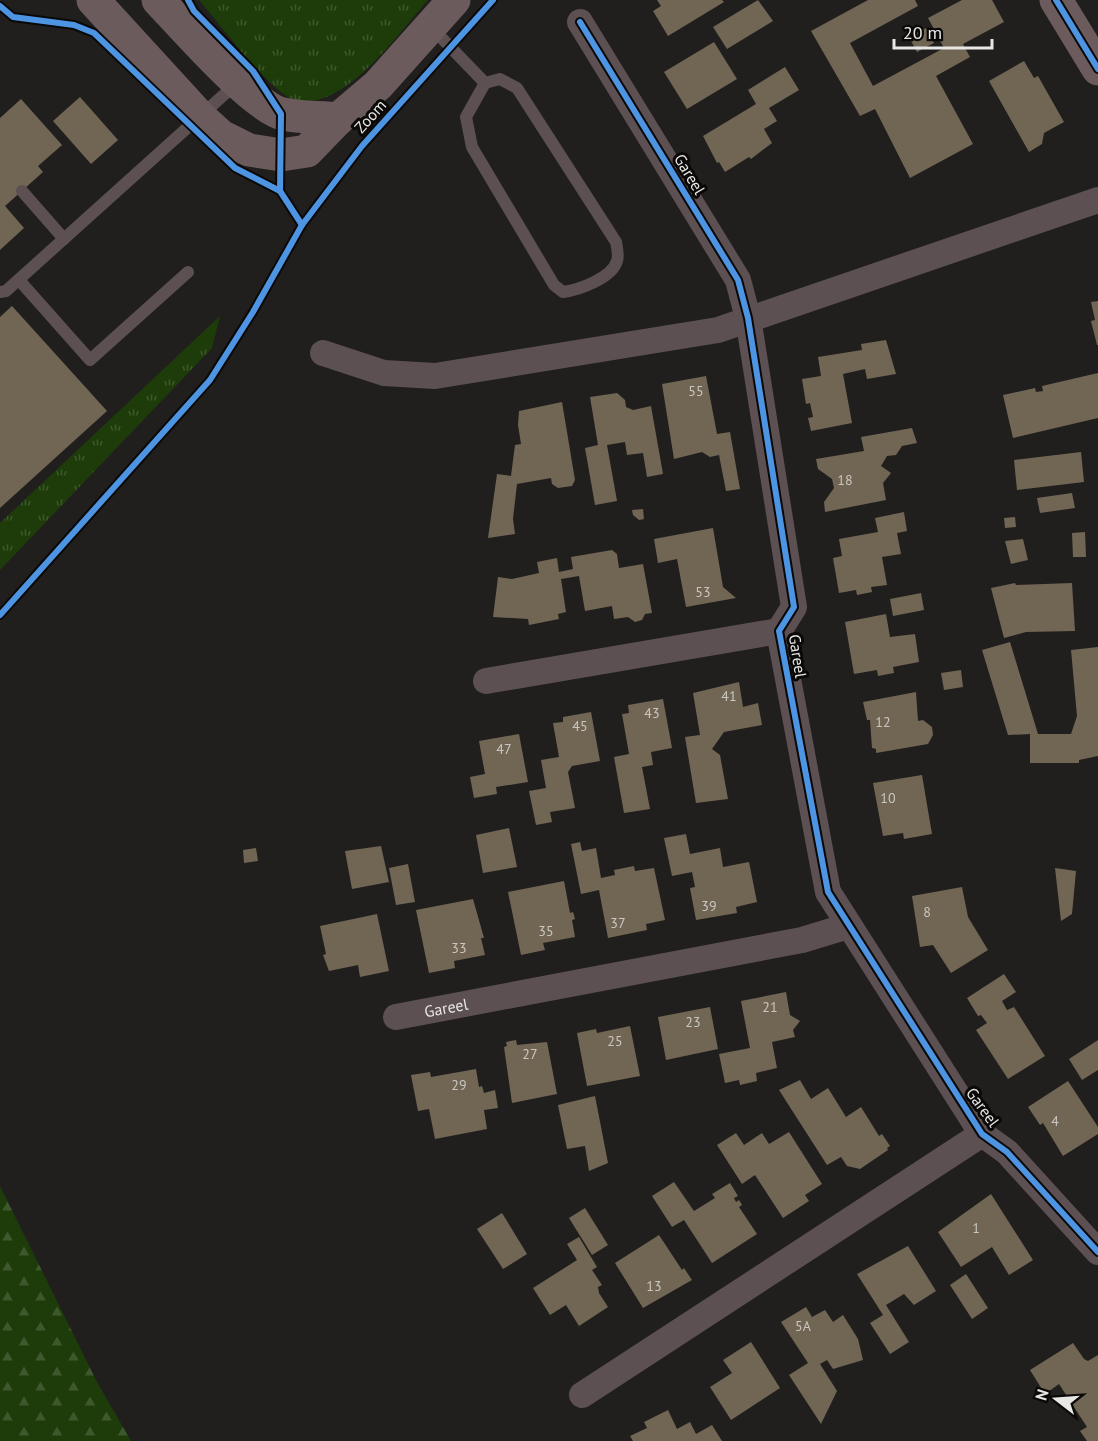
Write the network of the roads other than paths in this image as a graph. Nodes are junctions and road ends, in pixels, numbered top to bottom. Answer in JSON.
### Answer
{"nodes":[{"id":1,"x":93,"y":0,"type":"edge"},
{"id":2,"x":158,"y":0,"type":"edge"},
{"id":3,"x":454,"y":0,"type":"edge"},
{"id":4,"x":1056,"y":0,"type":"edge"},
{"id":5,"x":580,"y":21,"type":"dead end"},
{"id":6,"x":430,"y":27,"type":"junction"},
{"id":7,"x":1089,"y":38,"type":"edge"},
{"id":8,"x":1098,"y":69,"type":"edge"},
{"id":9,"x":237,"y":82,"type":"junction"},
{"id":10,"x":485,"y":83,"type":"junction"},
{"id":11,"x":200,"y":117,"type":"junction"},
{"id":12,"x":338,"y":119,"type":"junction"},
{"id":13,"x":22,"y":191,"type":"dead end"},
{"id":14,"x":1098,"y":200,"type":"edge"},
{"id":15,"x":64,"y":239,"type":"junction"},
{"id":16,"x":188,"y":272,"type":"dead end"},
{"id":17,"x":19,"y":280,"type":"junction"},
{"id":18,"x":0,"y":292,"type":"edge"},
{"id":19,"x":748,"y":318,"type":"junction"},
{"id":20,"x":323,"y":353,"type":"dead end"},
{"id":21,"x":778,"y":631,"type":"junction"},
{"id":22,"x":486,"y":681,"type":"dead end"},
{"id":23,"x":848,"y":926,"type":"junction"},
{"id":24,"x":396,"y":1017,"type":"dead end"},
{"id":25,"x":982,"y":1134,"type":"junction"},
{"id":26,"x":1098,"y":1252,"type":"edge"},
{"id":27,"x":582,"y":1395,"type":"dead end"}],
"edges":[{"from":1,"to":11,"type":"street","name":"Zoom"},
{"from":2,"to":9,"type":"street","name":"Zoom"},
{"from":3,"to":6,"type":"street","name":"Zoom"},
{"from":4,"to":7,"type":"street"},
{"from":5,"to":19,"type":"street","name":"Gareel"},
{"from":6,"to":10,"type":"lane"},
{"from":6,"to":12,"type":"street","name":"Zoom"},
{"from":7,"to":8,"type":"street"},
{"from":9,"to":11,"type":"lane"},
{"from":9,"to":12,"type":"street","name":"Zoom"},
{"from":10,"to":10,"type":"lane"},
{"from":11,"to":12,"type":"street","name":"Zoom"},
{"from":11,"to":15,"type":"lane"},
{"from":13,"to":15,"type":"lane"},
{"from":14,"to":19,"type":"street"},
{"from":15,"to":17,"type":"lane"},
{"from":16,"to":17,"type":"lane"},
{"from":17,"to":18,"type":"lane"},
{"from":19,"to":20,"type":"street"},
{"from":19,"to":21,"type":"street","name":"Gareel"},
{"from":21,"to":22,"type":"street","name":"Gareel"},
{"from":21,"to":23,"type":"street","name":"Gareel"},
{"from":23,"to":24,"type":"street","name":"Gareel"},
{"from":23,"to":25,"type":"street","name":"Gareel"},
{"from":25,"to":26,"type":"street","name":"Gareel"},
{"from":25,"to":27,"type":"street","name":"Gareel"}]}
